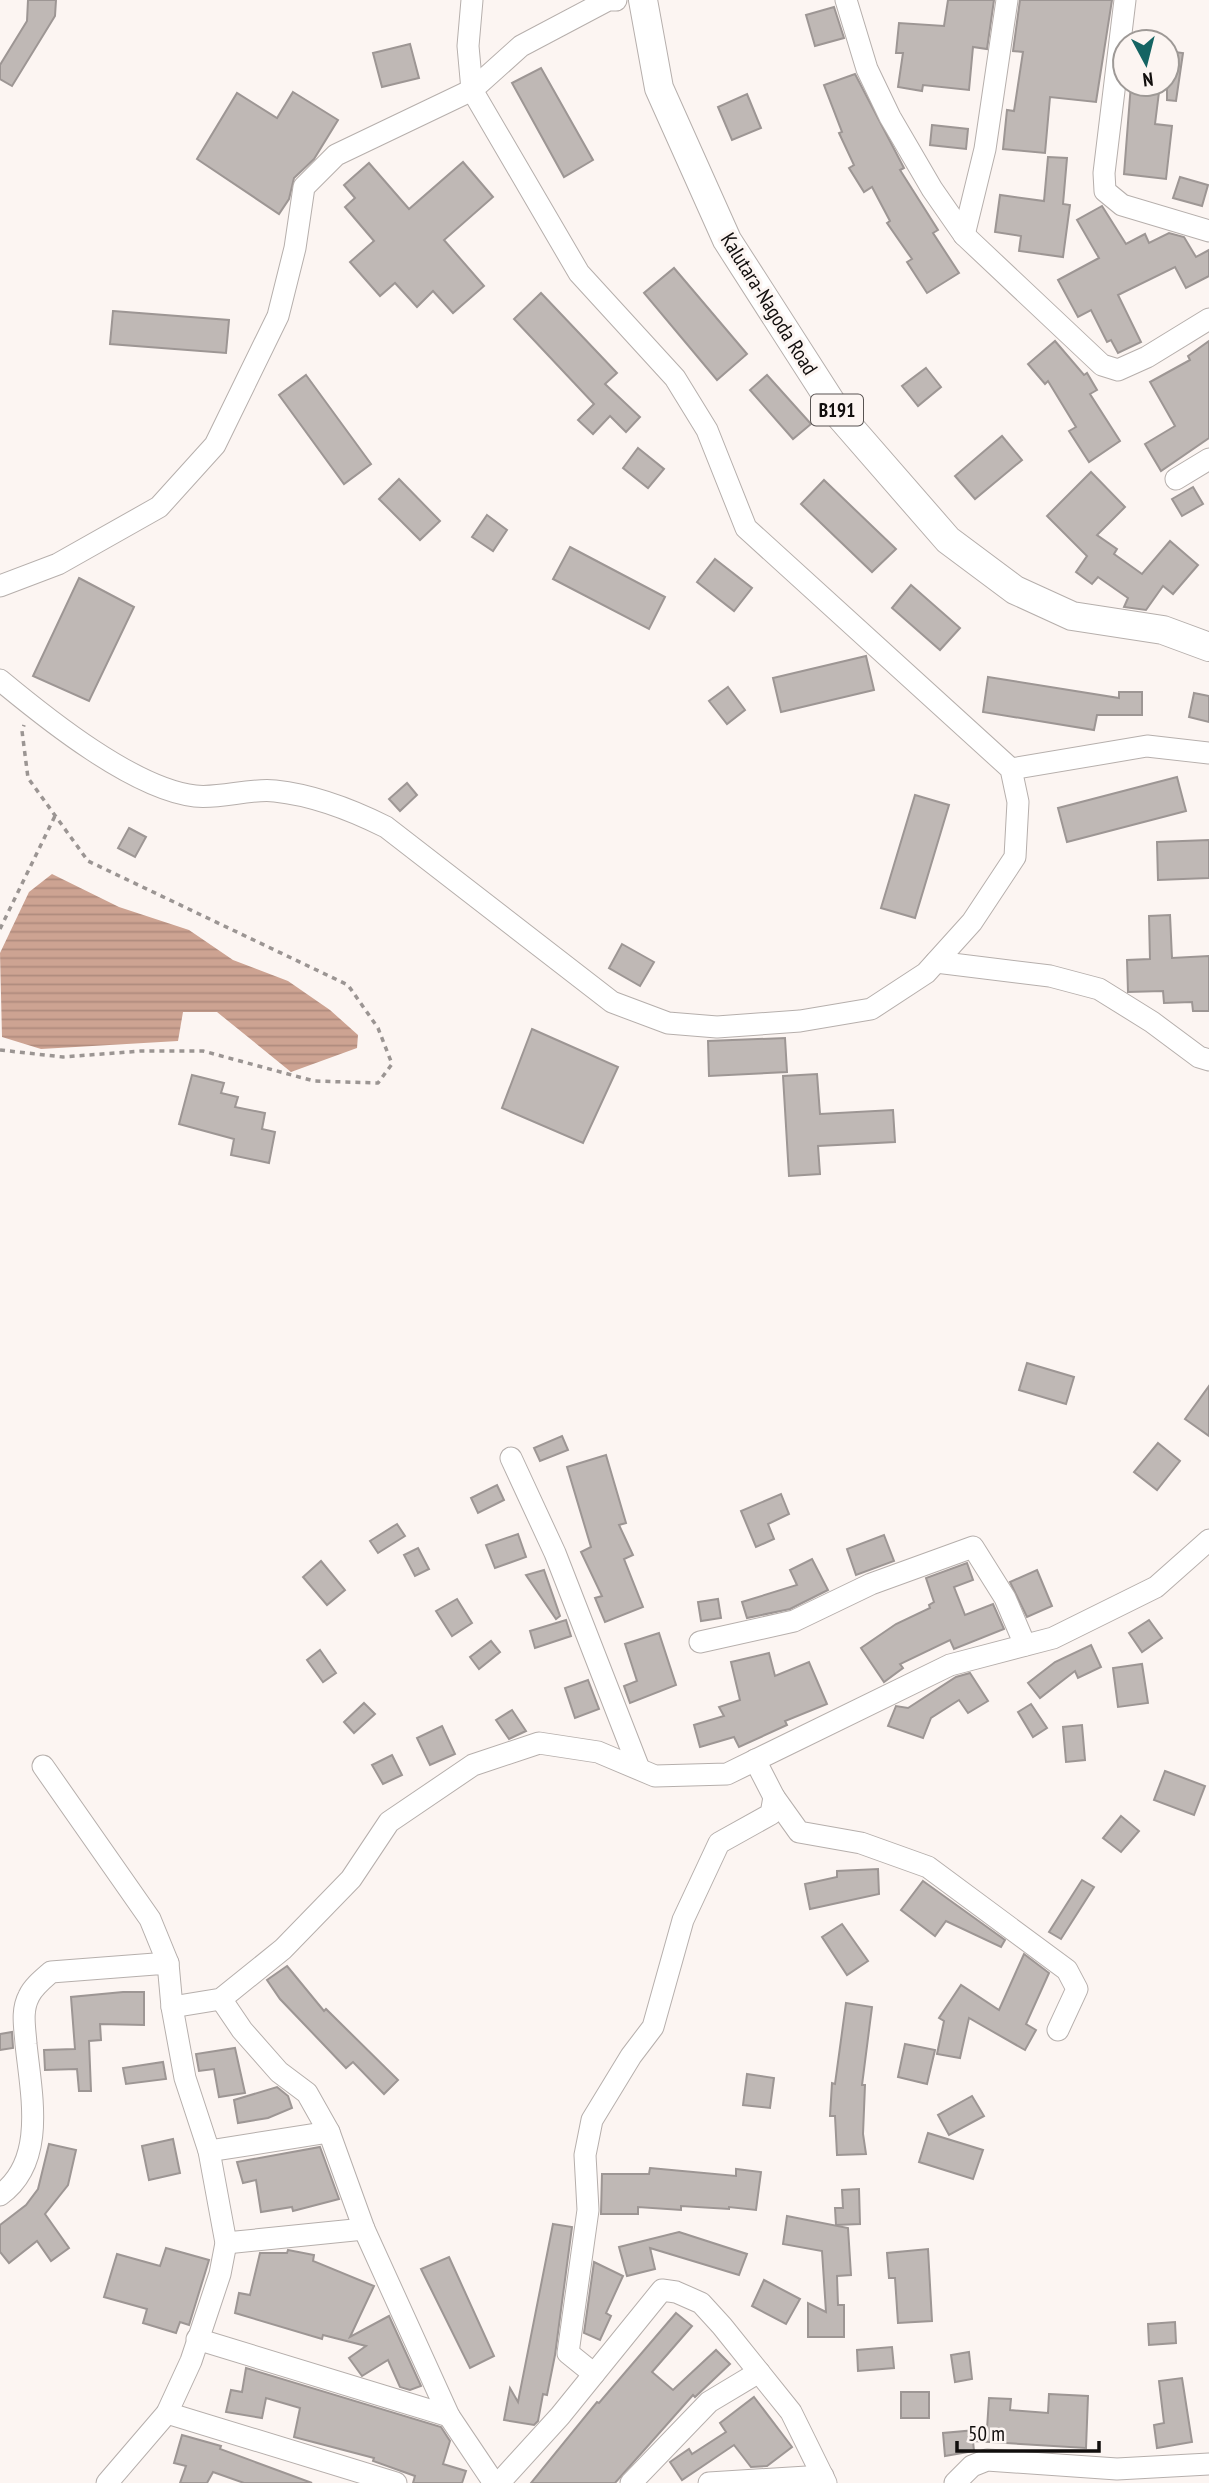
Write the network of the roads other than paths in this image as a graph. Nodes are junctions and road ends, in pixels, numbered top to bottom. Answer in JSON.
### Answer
{"nodes":[{"id":1,"x":471,"y":0,"type":"edge"},
{"id":2,"x":616,"y":0,"type":"edge"},
{"id":3,"x":643,"y":0,"type":"edge"},
{"id":4,"x":846,"y":0,"type":"edge"},
{"id":5,"x":1007,"y":0,"type":"edge"},
{"id":6,"x":1125,"y":0,"type":"edge"},
{"id":7,"x":472,"y":90,"type":"junction"},
{"id":8,"x":1209,"y":231,"type":"edge"},
{"id":9,"x":964,"y":234,"type":"junction"},
{"id":10,"x":1209,"y":319,"type":"edge"},
{"id":11,"x":1209,"y":458,"type":"edge"},
{"id":12,"x":1176,"y":479,"type":"dead end"},
{"id":13,"x":0,"y":586,"type":"edge"},
{"id":14,"x":1209,"y":647,"type":"edge"},
{"id":15,"x":0,"y":680,"type":"edge"},
{"id":16,"x":1209,"y":753,"type":"edge"},
{"id":17,"x":1011,"y":769,"type":"junction"},
{"id":18,"x":936,"y":962,"type":"junction"},
{"id":19,"x":1209,"y":1060,"type":"edge"},
{"id":20,"x":512,"y":1458,"type":"dead end"},
{"id":21,"x":1209,"y":1540,"type":"edge"},
{"id":22,"x":701,"y":1642,"type":"dead end"},
{"id":23,"x":1025,"y":1645,"type":"junction"},
{"id":24,"x":755,"y":1760,"type":"junction"},
{"id":25,"x":43,"y":1766,"type":"dead end"},
{"id":26,"x":638,"y":1766,"type":"junction"},
{"id":27,"x":774,"y":1797,"type":"junction"},
{"id":28,"x":168,"y":1963,"type":"junction"},
{"id":29,"x":220,"y":1999,"type":"junction"},
{"id":30,"x":172,"y":2007,"type":"junction"},
{"id":31,"x":1058,"y":2030,"type":"dead end"},
{"id":32,"x":329,"y":2132,"type":"junction"},
{"id":33,"x":209,"y":2151,"type":"junction"},
{"id":34,"x":0,"y":2195,"type":"edge"},
{"id":35,"x":364,"y":2229,"type":"junction"},
{"id":36,"x":226,"y":2243,"type":"junction"},
{"id":37,"x":197,"y":2339,"type":"junction"},
{"id":38,"x":759,"y":2372,"type":"junction"},
{"id":39,"x":594,"y":2374,"type":"junction"},
{"id":40,"x":167,"y":2413,"type":"junction"},
{"id":41,"x":449,"y":2416,"type":"junction"},
{"id":42,"x":1209,"y":2464,"type":"edge"},
{"id":43,"x":824,"y":2480,"type":"edge"},
{"id":44,"x":107,"y":2483,"type":"edge"},
{"id":45,"x":396,"y":2483,"type":"edge"},
{"id":46,"x":494,"y":2483,"type":"edge"},
{"id":47,"x":499,"y":2483,"type":"edge"},
{"id":48,"x":631,"y":2483,"type":"edge"},
{"id":49,"x":709,"y":2483,"type":"edge"},
{"id":50,"x":955,"y":2483,"type":"edge"}],
"edges":[{"from":1,"to":7,"type":"street"},
{"from":2,"to":7,"type":"street"},
{"from":3,"to":14,"type":"main road","name":"Kalutara-Nagoda Road","number":"B191"},
{"from":4,"to":9,"type":"street"},
{"from":5,"to":9,"type":"street"},
{"from":6,"to":8,"type":"street"},
{"from":7,"to":13,"type":"street"},
{"from":7,"to":17,"type":"street"},
{"from":9,"to":10,"type":"street"},
{"from":11,"to":12,"type":"street"},
{"from":15,"to":18,"type":"street"},
{"from":16,"to":17,"type":"street"},
{"from":17,"to":18,"type":"street"},
{"from":18,"to":19,"type":"street"},
{"from":20,"to":26,"type":"street"},
{"from":21,"to":23,"type":"street"},
{"from":22,"to":23,"type":"street"},
{"from":23,"to":24,"type":"street"},
{"from":24,"to":26,"type":"street"},
{"from":24,"to":27,"type":"street"},
{"from":25,"to":28,"type":"street"},
{"from":26,"to":29,"type":"street"},
{"from":27,"to":31,"type":"street"},
{"from":27,"to":39,"type":"street"},
{"from":28,"to":30,"type":"street"},
{"from":28,"to":34,"type":"street"},
{"from":29,"to":30,"type":"street"},
{"from":29,"to":32,"type":"street"},
{"from":30,"to":33,"type":"street"},
{"from":32,"to":33,"type":"street"},
{"from":32,"to":35,"type":"street"},
{"from":33,"to":36,"type":"street"},
{"from":35,"to":36,"type":"street"},
{"from":35,"to":41,"type":"street"},
{"from":36,"to":37,"type":"street"},
{"from":37,"to":40,"type":"street"},
{"from":37,"to":41,"type":"street"},
{"from":38,"to":39,"type":"street"},
{"from":38,"to":43,"type":"street"},
{"from":38,"to":48,"type":"street"},
{"from":39,"to":47,"type":"street"},
{"from":40,"to":44,"type":"street"},
{"from":40,"to":45,"type":"street"},
{"from":41,"to":46,"type":"street"},
{"from":42,"to":50,"type":"street"},
{"from":43,"to":49,"type":"street"}]}
